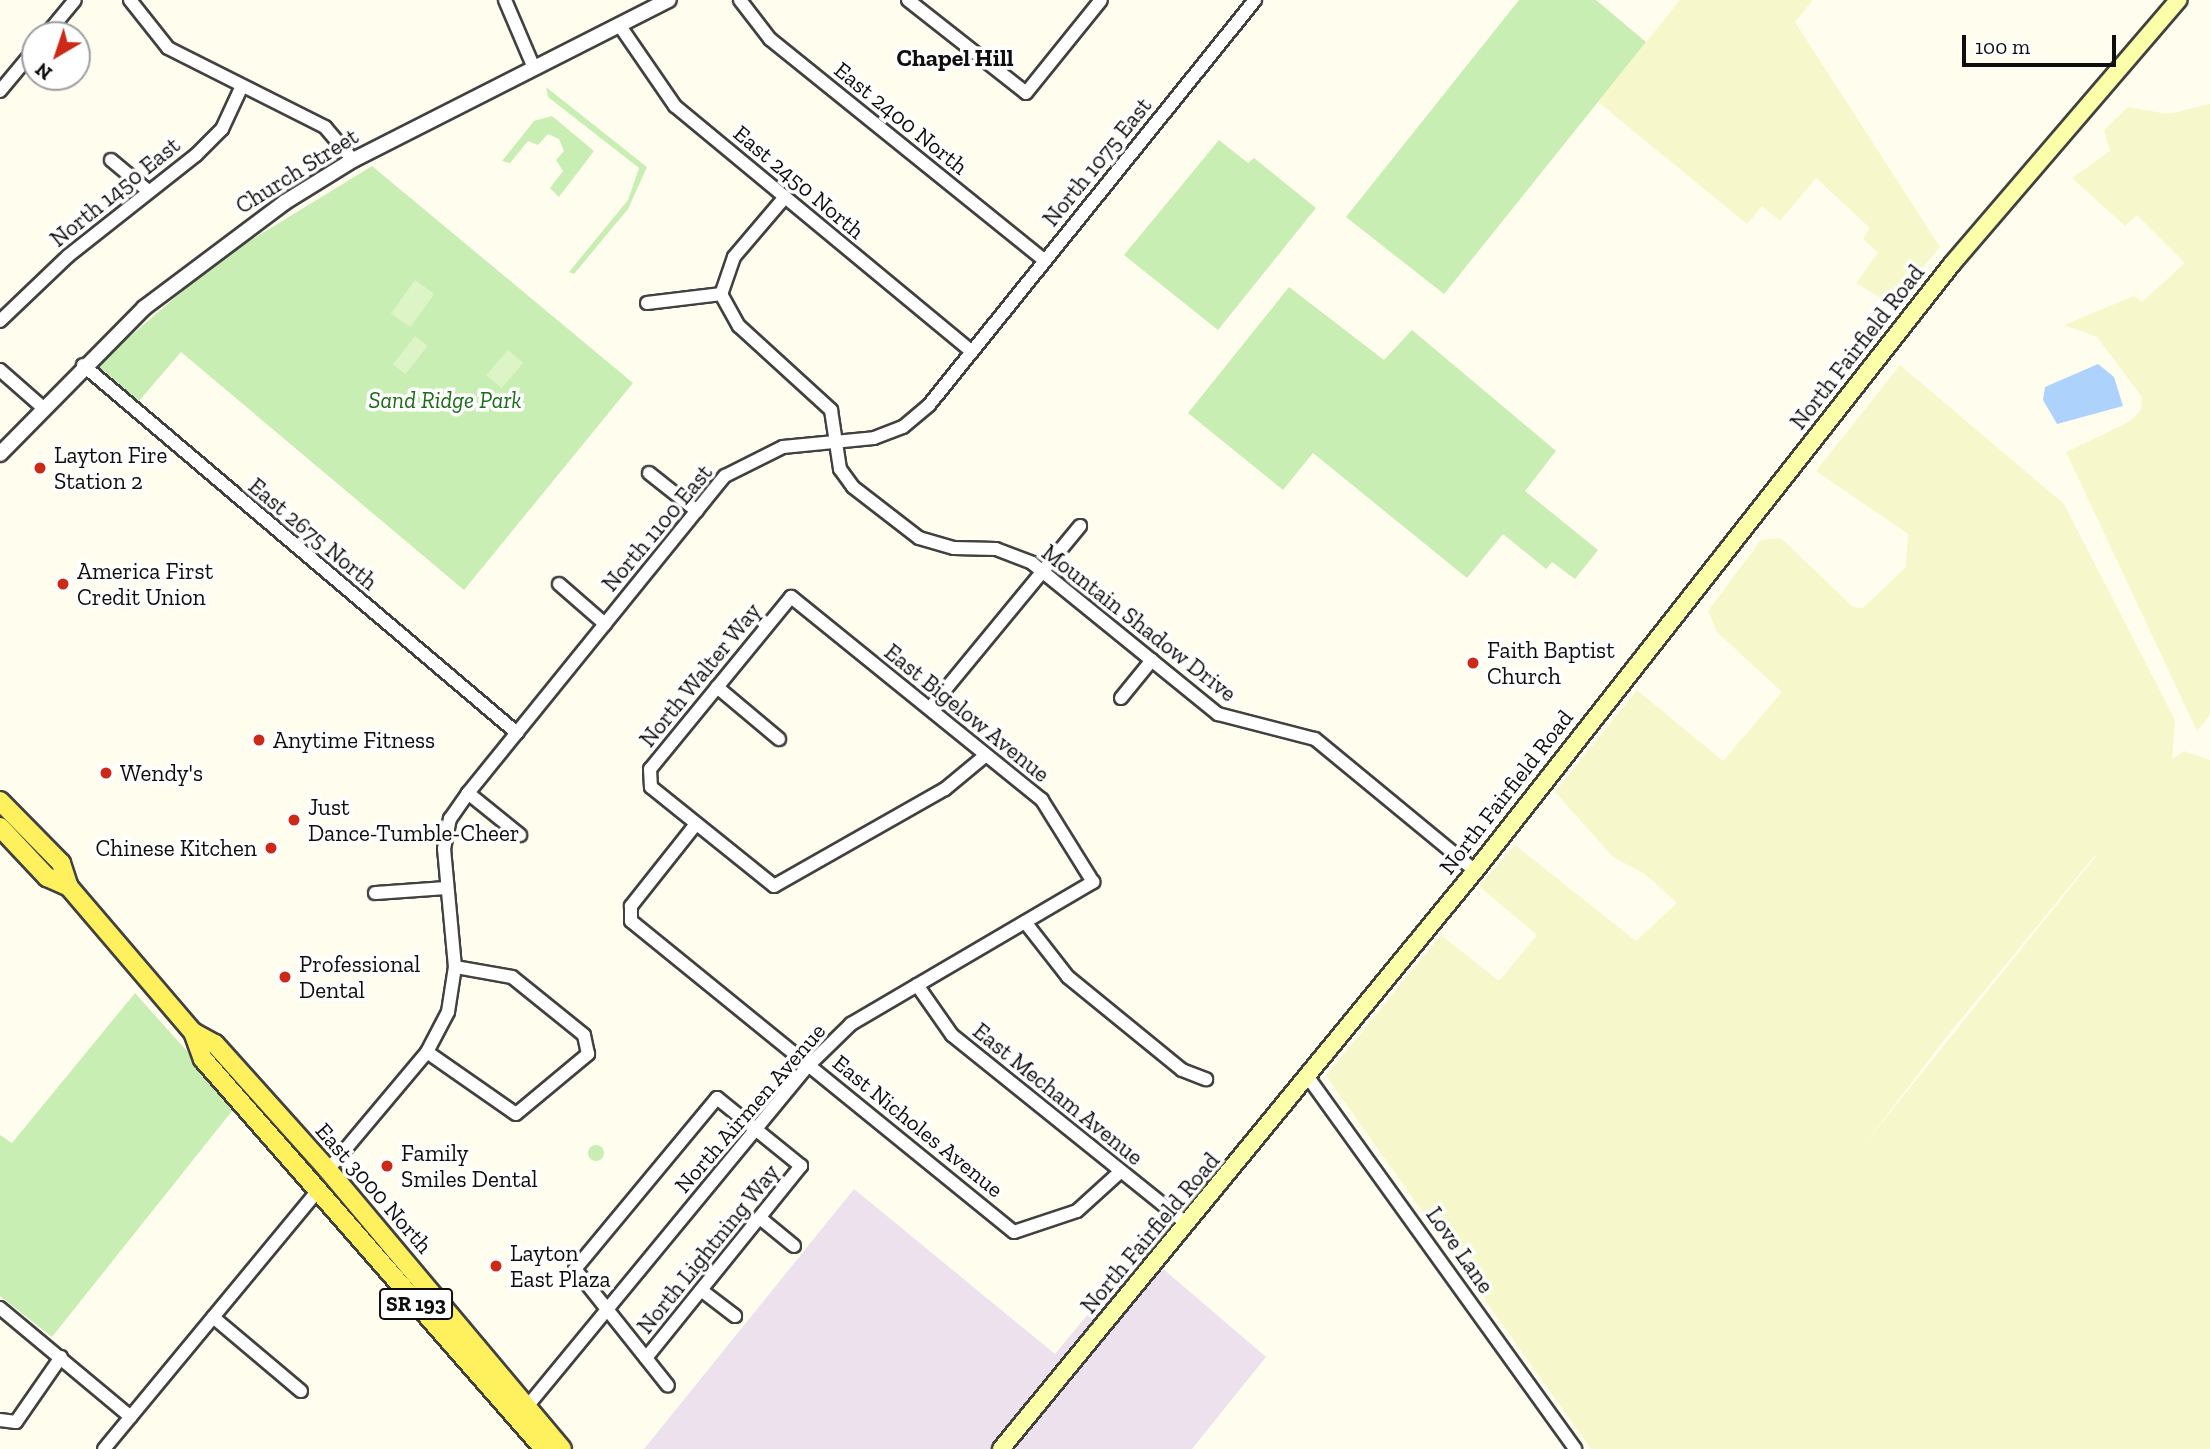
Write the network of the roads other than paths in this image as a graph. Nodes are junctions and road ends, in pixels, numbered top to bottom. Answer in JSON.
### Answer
{"nodes":[{"id":1,"x":75,"y":0,"type":"edge"},
{"id":2,"x":130,"y":0,"type":"edge"},
{"id":3,"x":505,"y":0,"type":"edge"},
{"id":4,"x":669,"y":0,"type":"edge"},
{"id":5,"x":740,"y":0,"type":"edge"},
{"id":6,"x":908,"y":0,"type":"edge"},
{"id":7,"x":1101,"y":0,"type":"edge"},
{"id":8,"x":1255,"y":0,"type":"edge"},
{"id":9,"x":2178,"y":0,"type":"edge"},
{"id":10,"x":58,"y":21,"type":"edge"},
{"id":11,"x":620,"y":26,"type":"junction"},
{"id":12,"x":21,"y":66,"type":"edge"},
{"id":13,"x":534,"y":68,"type":"junction"},
{"id":14,"x":242,"y":86,"type":"junction"},
{"id":15,"x":0,"y":92,"type":"edge"},
{"id":16,"x":111,"y":160,"type":"dead end"},
{"id":17,"x":353,"y":160,"type":"junction"},
{"id":18,"x":148,"y":190,"type":"junction"},
{"id":19,"x":785,"y":197,"type":"junction"},
{"id":20,"x":1045,"y":261,"type":"junction"},
{"id":21,"x":721,"y":294,"type":"junction"},
{"id":22,"x":647,"y":303,"type":"dead end"},
{"id":23,"x":0,"y":321,"type":"edge"},
{"id":24,"x":971,"y":351,"type":"junction"},
{"id":25,"x":83,"y":365,"type":"junction"},
{"id":26,"x":0,"y":370,"type":"edge"},
{"id":27,"x":41,"y":406,"type":"junction"},
{"id":28,"x":836,"y":444,"type":"junction"},
{"id":29,"x":0,"y":454,"type":"edge"},
{"id":30,"x":649,"y":472,"type":"dead end"},
{"id":31,"x":697,"y":511,"type":"junction"},
{"id":32,"x":1080,"y":526,"type":"dead end"},
{"id":33,"x":1042,"y":570,"type":"junction"},
{"id":34,"x":559,"y":584,"type":"dead end"},
{"id":35,"x":791,"y":597,"type":"joint"},
{"id":36,"x":606,"y":624,"type":"junction"},
{"id":37,"x":1152,"y":660,"type":"junction"},
{"id":38,"x":717,"y":687,"type":"junction"},
{"id":39,"x":1121,"y":698,"type":"dead end"},
{"id":40,"x":930,"y":708,"type":"junction"},
{"id":41,"x":517,"y":733,"type":"junction"},
{"id":42,"x":779,"y":738,"type":"dead end"},
{"id":43,"x":986,"y":755,"type":"junction"},
{"id":44,"x":468,"y":793,"type":"junction"},
{"id":45,"x":0,"y":801,"type":"edge"},
{"id":46,"x":696,"y":824,"type":"junction"},
{"id":47,"x":0,"y":827,"type":"edge"},
{"id":48,"x":520,"y":835,"type":"dead end"},
{"id":49,"x":1475,"y":871,"type":"junction"},
{"id":50,"x":1093,"y":882,"type":"joint"},
{"id":51,"x":69,"y":887,"type":"junction"},
{"id":52,"x":447,"y":888,"type":"junction"},
{"id":53,"x":375,"y":893,"type":"dead end"},
{"id":54,"x":1025,"y":922,"type":"junction"},
{"id":55,"x":455,"y":967,"type":"junction"},
{"id":56,"x":916,"y":985,"type":"junction"},
{"id":57,"x":195,"y":1038,"type":"junction"},
{"id":58,"x":427,"y":1052,"type":"junction"},
{"id":59,"x":809,"y":1065,"type":"junction"},
{"id":60,"x":1308,"y":1077,"type":"junction"},
{"id":61,"x":1206,"y":1079,"type":"dead end"},
{"id":62,"x":755,"y":1129,"type":"junction"},
{"id":63,"x":328,"y":1170,"type":"junction"},
{"id":64,"x":1120,"y":1172,"type":"junction"},
{"id":65,"x":318,"y":1190,"type":"junction"},
{"id":66,"x":760,"y":1219,"type":"junction"},
{"id":67,"x":1187,"y":1224,"type":"junction"},
{"id":68,"x":794,"y":1246,"type":"dead end"},
{"id":69,"x":701,"y":1290,"type":"junction"},
{"id":70,"x":0,"y":1308,"type":"edge"},
{"id":71,"x":608,"y":1311,"type":"junction"},
{"id":72,"x":734,"y":1316,"type":"dead end"},
{"id":73,"x":213,"y":1317,"type":"junction"},
{"id":74,"x":460,"y":1324,"type":"junction"},
{"id":75,"x":61,"y":1357,"type":"junction"},
{"id":76,"x":646,"y":1358,"type":"junction"},
{"id":77,"x":668,"y":1386,"type":"dead end"},
{"id":78,"x":301,"y":1391,"type":"dead end"},
{"id":79,"x":530,"y":1403,"type":"junction"},
{"id":80,"x":131,"y":1417,"type":"junction"},
{"id":81,"x":0,"y":1420,"type":"edge"},
{"id":82,"x":104,"y":1449,"type":"edge"},
{"id":83,"x":544,"y":1449,"type":"edge"},
{"id":84,"x":562,"y":1449,"type":"edge"},
{"id":85,"x":1001,"y":1449,"type":"edge"},
{"id":86,"x":1575,"y":1449,"type":"edge"}],
"edges":[{"from":1,"to":10,"type":"street"},
{"from":2,"to":14,"type":"street"},
{"from":3,"to":13,"type":"street"},
{"from":4,"to":11,"type":"street","name":"Church Street"},
{"from":5,"to":20,"type":"street","name":"East 2400 North"},
{"from":6,"to":7,"type":"street"},
{"from":8,"to":20,"type":"street","name":"North 1075 East"},
{"from":9,"to":49,"type":"main road","name":"North Fairfield Road"},
{"from":11,"to":13,"type":"street","name":"Church Street"},
{"from":11,"to":19,"type":"street","name":"East 2450 North"},
{"from":12,"to":15,"type":"street"},
{"from":13,"to":17,"type":"street","name":"Church Street"},
{"from":14,"to":17,"type":"street"},
{"from":14,"to":18,"type":"street","name":"North 1450 East"},
{"from":16,"to":18,"type":"street"},
{"from":17,"to":25,"type":"street","name":"Church Street"},
{"from":18,"to":23,"type":"street","name":"North 1450 East"},
{"from":19,"to":21,"type":"street"},
{"from":19,"to":24,"type":"street","name":"East 2450 North"},
{"from":20,"to":24,"type":"street","name":"North 1075 East"},
{"from":21,"to":22,"type":"street"},
{"from":21,"to":28,"type":"street","name":"Mountain Shadow Drive"},
{"from":24,"to":28,"type":"street","name":"North 1100 East"},
{"from":25,"to":27,"type":"street","name":"Church Street"},
{"from":25,"to":41,"type":"street","name":"East 2675 North"},
{"from":26,"to":27,"type":"street"},
{"from":27,"to":29,"type":"street","name":"Church Street"},
{"from":28,"to":31,"type":"street","name":"North 1100 East"},
{"from":28,"to":33,"type":"street","name":"Mountain Shadow Drive"},
{"from":30,"to":31,"type":"street"},
{"from":31,"to":36,"type":"street","name":"North 1100 East"},
{"from":32,"to":33,"type":"street"},
{"from":33,"to":37,"type":"street","name":"Mountain Shadow Drive"},
{"from":33,"to":40,"type":"street"},
{"from":34,"to":36,"type":"street"},
{"from":35,"to":38,"type":"street","name":"North Walter Way"},
{"from":35,"to":40,"type":"street","name":"East Bigelow Avenue"},
{"from":36,"to":41,"type":"street","name":"North 1100 East"},
{"from":37,"to":39,"type":"street"},
{"from":37,"to":49,"type":"street","name":"Mountain Shadow Drive"},
{"from":38,"to":42,"type":"street"},
{"from":38,"to":46,"type":"street","name":"North Walter Way"},
{"from":40,"to":43,"type":"street","name":"East Bigelow Avenue"},
{"from":41,"to":44,"type":"street","name":"North 1100 East"},
{"from":43,"to":46,"type":"street"},
{"from":43,"to":50,"type":"street","name":"East Bigelow Avenue"},
{"from":44,"to":48,"type":"street"},
{"from":44,"to":52,"type":"street","name":"North 1100 East"},
{"from":45,"to":51,"type":"main road","name":"East 3000 North","number":"SR 193"},
{"from":46,"to":59,"type":"street","name":"East Nicholes Avenue"},
{"from":47,"to":51,"type":"main road","name":"East 3000 North","number":"SR 193"},
{"from":49,"to":60,"type":"main road","name":"North Fairfield Road"},
{"from":50,"to":54,"type":"street","name":"North Airmen Avenue"},
{"from":51,"to":57,"type":"main road","name":"East 3000 North","number":"SR 193"},
{"from":52,"to":53,"type":"street"},
{"from":52,"to":55,"type":"street","name":"North 1100 East"},
{"from":54,"to":56,"type":"street","name":"North Airmen Avenue"},
{"from":54,"to":61,"type":"street"},
{"from":55,"to":58,"type":"street","name":"North 1100 East"},
{"from":55,"to":58,"type":"street"},
{"from":56,"to":59,"type":"street","name":"North Airmen Avenue"},
{"from":56,"to":64,"type":"street","name":"East Mecham Avenue"},
{"from":57,"to":63,"type":"main road","name":"East 3000 North","number":"SR 193"},
{"from":57,"to":65,"type":"main road","name":"East 3000 North","number":"SR 193"},
{"from":58,"to":63,"type":"street","name":"North 1100 East"},
{"from":59,"to":62,"type":"street","name":"North Airmen Avenue"},
{"from":59,"to":64,"type":"street","name":"East Nicholes Avenue"},
{"from":60,"to":67,"type":"main road","name":"North Fairfield Road"},
{"from":60,"to":86,"type":"street","name":"Love Lane"},
{"from":62,"to":66,"type":"street","name":"North Lightning Way"},
{"from":62,"to":71,"type":"street","name":"North Airmen Avenue"},
{"from":62,"to":71,"type":"street"},
{"from":63,"to":74,"type":"main road","name":"East 3000 North","number":"SR 193"},
{"from":64,"to":67,"type":"street","name":"East Mecham Avenue"},
{"from":65,"to":73,"type":"street"},
{"from":65,"to":74,"type":"main road"},
{"from":65,"to":83,"type":"main road","name":"East 3000 North","number":"SR 193"},
{"from":66,"to":68,"type":"street"},
{"from":66,"to":69,"type":"street","name":"North Lightning Way"},
{"from":67,"to":85,"type":"main road","name":"North Fairfield Road"},
{"from":69,"to":72,"type":"street"},
{"from":69,"to":76,"type":"street","name":"North Lightning Way"},
{"from":70,"to":75,"type":"street"},
{"from":71,"to":76,"type":"street"},
{"from":71,"to":79,"type":"street","name":"North Airmen Avenue"},
{"from":73,"to":78,"type":"street"},
{"from":73,"to":80,"type":"street"},
{"from":74,"to":79,"type":"main road","name":"East 3000 North","number":"SR 193"},
{"from":75,"to":80,"type":"street"},
{"from":75,"to":81,"type":"street"},
{"from":76,"to":77,"type":"street"},
{"from":79,"to":84,"type":"main road","name":"East 3000 North","number":"SR 193"},
{"from":80,"to":82,"type":"street"}]}
